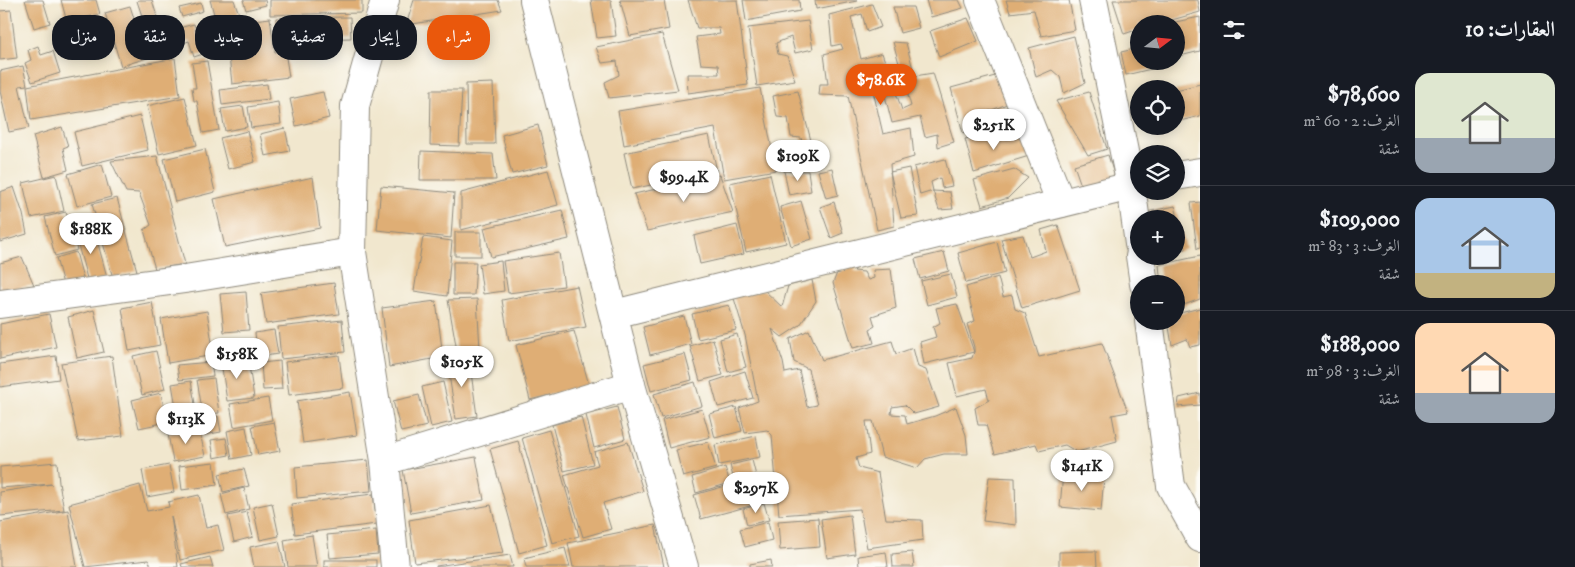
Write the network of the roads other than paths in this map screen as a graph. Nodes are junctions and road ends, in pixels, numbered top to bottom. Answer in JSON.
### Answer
{"nodes":[{"id":1,"x":384,"y":0,"type":"edge"},
{"id":2,"x":534,"y":0,"type":"edge"},
{"id":3,"x":980,"y":0,"type":"edge"},
{"id":4,"x":1093,"y":0,"type":"edge"},
{"id":5,"x":1130,"y":163,"type":"edge"},
{"id":6,"x":1200,"y":172,"type":"edge"},
{"id":7,"x":1185,"y":174,"type":"edge"},
{"id":8,"x":1130,"y":186,"type":"edge"},
{"id":9,"x":1061,"y":203,"type":"junction"},
{"id":10,"x":352,"y":252,"type":"junction"},
{"id":11,"x":0,"y":304,"type":"edge"},
{"id":12,"x":614,"y":314,"type":"junction"},
{"id":13,"x":1150,"y":330,"type":"edge"},
{"id":14,"x":631,"y":385,"type":"junction"},
{"id":15,"x":386,"y":461,"type":"junction"},
{"id":16,"x":1200,"y":538,"type":"edge"},
{"id":17,"x":395,"y":567,"type":"edge"},
{"id":18,"x":684,"y":567,"type":"edge"}],
"edges":[{"from":1,"to":10,"type":"street"},
{"from":2,"to":12,"type":"street"},
{"from":3,"to":9,"type":"street"},
{"from":4,"to":5,"type":"street"},
{"from":6,"to":7,"type":"street"},
{"from":8,"to":9,"type":"street"},
{"from":9,"to":12,"type":"street"},
{"from":10,"to":11,"type":"street"},
{"from":10,"to":15,"type":"street"},
{"from":12,"to":14,"type":"street"},
{"from":13,"to":16,"type":"street"},
{"from":14,"to":15,"type":"street"},
{"from":14,"to":18,"type":"street"},
{"from":15,"to":17,"type":"street"}]}
